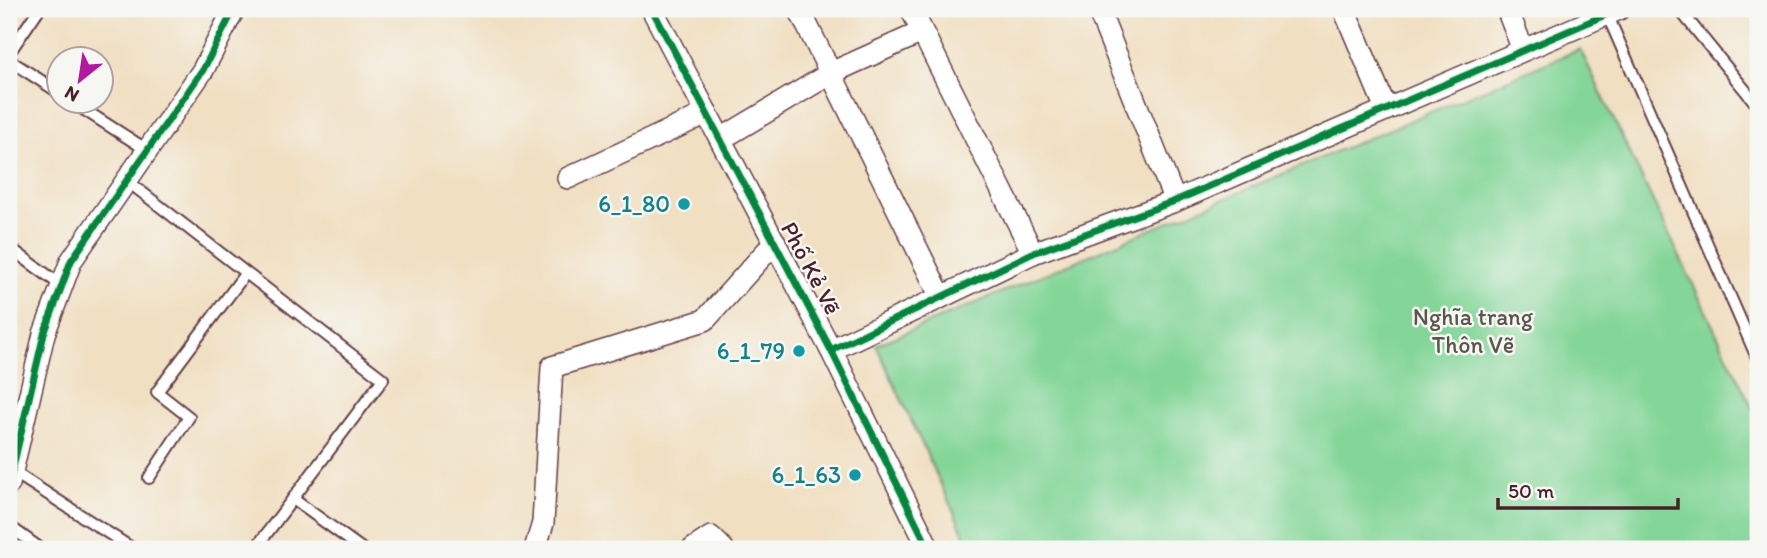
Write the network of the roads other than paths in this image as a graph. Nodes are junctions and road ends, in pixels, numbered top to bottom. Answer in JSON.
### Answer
{"nodes":[{"id":1,"x":39,"y":9,"type":"edge"},
{"id":2,"x":234,"y":9,"type":"edge"},
{"id":3,"x":652,"y":9,"type":"edge"},
{"id":4,"x":799,"y":9,"type":"edge"},
{"id":5,"x":911,"y":9,"type":"edge"},
{"id":6,"x":1098,"y":9,"type":"edge"},
{"id":7,"x":1344,"y":9,"type":"edge"},
{"id":8,"x":1507,"y":9,"type":"edge"},
{"id":9,"x":1679,"y":9,"type":"edge"},
{"id":10,"x":1613,"y":11,"type":"edge"},
{"id":11,"x":922,"y":32,"type":"junction"},
{"id":12,"x":1523,"y":50,"type":"junction"},
{"id":13,"x":9,"y":53,"type":"edge"},
{"id":14,"x":9,"y":60,"type":"edge"},
{"id":15,"x":831,"y":73,"type":"junction"},
{"id":16,"x":46,"y":84,"type":"edge"},
{"id":17,"x":1758,"y":106,"type":"edge"},
{"id":18,"x":1386,"y":109,"type":"junction"},
{"id":19,"x":707,"y":113,"type":"junction"},
{"id":20,"x":94,"y":116,"type":"edge"},
{"id":21,"x":721,"y":139,"type":"junction"},
{"id":22,"x":147,"y":150,"type":"junction"},
{"id":23,"x":568,"y":178,"type":"dead end"},
{"id":24,"x":126,"y":180,"type":"junction"},
{"id":25,"x":1175,"y":201,"type":"junction"},
{"id":26,"x":775,"y":242,"type":"junction"},
{"id":27,"x":9,"y":247,"type":"edge"},
{"id":28,"x":1033,"y":253,"type":"junction"},
{"id":29,"x":245,"y":274,"type":"junction"},
{"id":30,"x":62,"y":286,"type":"junction"},
{"id":31,"x":941,"y":297,"type":"junction"},
{"id":32,"x":831,"y":350,"type":"junction"},
{"id":33,"x":1758,"y":360,"type":"edge"},
{"id":34,"x":15,"y":428,"type":"edge"},
{"id":35,"x":10,"y":478,"type":"edge"},
{"id":36,"x":149,"y":478,"type":"dead end"},
{"id":37,"x":293,"y":499,"type":"junction"},
{"id":38,"x":9,"y":526,"type":"edge"},
{"id":39,"x":41,"y":549,"type":"edge"},
{"id":40,"x":133,"y":549,"type":"edge"},
{"id":41,"x":255,"y":549,"type":"edge"},
{"id":42,"x":362,"y":549,"type":"edge"},
{"id":43,"x":535,"y":549,"type":"edge"},
{"id":44,"x":693,"y":549,"type":"edge"},
{"id":45,"x":723,"y":549,"type":"edge"},
{"id":46,"x":929,"y":549,"type":"edge"}],
"edges":[{"from":1,"to":13,"type":"lane"},
{"from":2,"to":22,"type":"street"},
{"from":3,"to":19,"type":"street","name":"Phố Kẻ Vẽ"},
{"from":4,"to":15,"type":"street"},
{"from":5,"to":11,"type":"street"},
{"from":6,"to":25,"type":"street"},
{"from":7,"to":18,"type":"street"},
{"from":8,"to":12,"type":"street"},
{"from":9,"to":17,"type":"lane"},
{"from":10,"to":12,"type":"street"},
{"from":10,"to":33,"type":"lane"},
{"from":11,"to":15,"type":"street"},
{"from":11,"to":28,"type":"street"},
{"from":12,"to":18,"type":"street"},
{"from":14,"to":16,"type":"lane"},
{"from":15,"to":21,"type":"street"},
{"from":15,"to":31,"type":"street"},
{"from":18,"to":25,"type":"street"},
{"from":19,"to":21,"type":"street","name":"Phố Kẻ Vẽ"},
{"from":19,"to":23,"type":"street"},
{"from":20,"to":22,"type":"lane"},
{"from":21,"to":26,"type":"street","name":"Phố Kẻ Vẽ"},
{"from":22,"to":24,"type":"street"},
{"from":24,"to":29,"type":"lane"},
{"from":24,"to":30,"type":"street"},
{"from":25,"to":28,"type":"street"},
{"from":26,"to":32,"type":"street","name":"Phố Kẻ Vẽ"},
{"from":26,"to":43,"type":"street"},
{"from":27,"to":30,"type":"lane"},
{"from":28,"to":31,"type":"street"},
{"from":29,"to":36,"type":"lane"},
{"from":29,"to":37,"type":"lane"},
{"from":30,"to":34,"type":"street"},
{"from":31,"to":32,"type":"street"},
{"from":32,"to":46,"type":"street","name":"Phố Kẻ Vẽ"},
{"from":34,"to":35,"type":"street"},
{"from":35,"to":40,"type":"lane"},
{"from":37,"to":41,"type":"lane"},
{"from":37,"to":42,"type":"lane"},
{"from":38,"to":39,"type":"lane"},
{"from":44,"to":45,"type":"street"}]}
